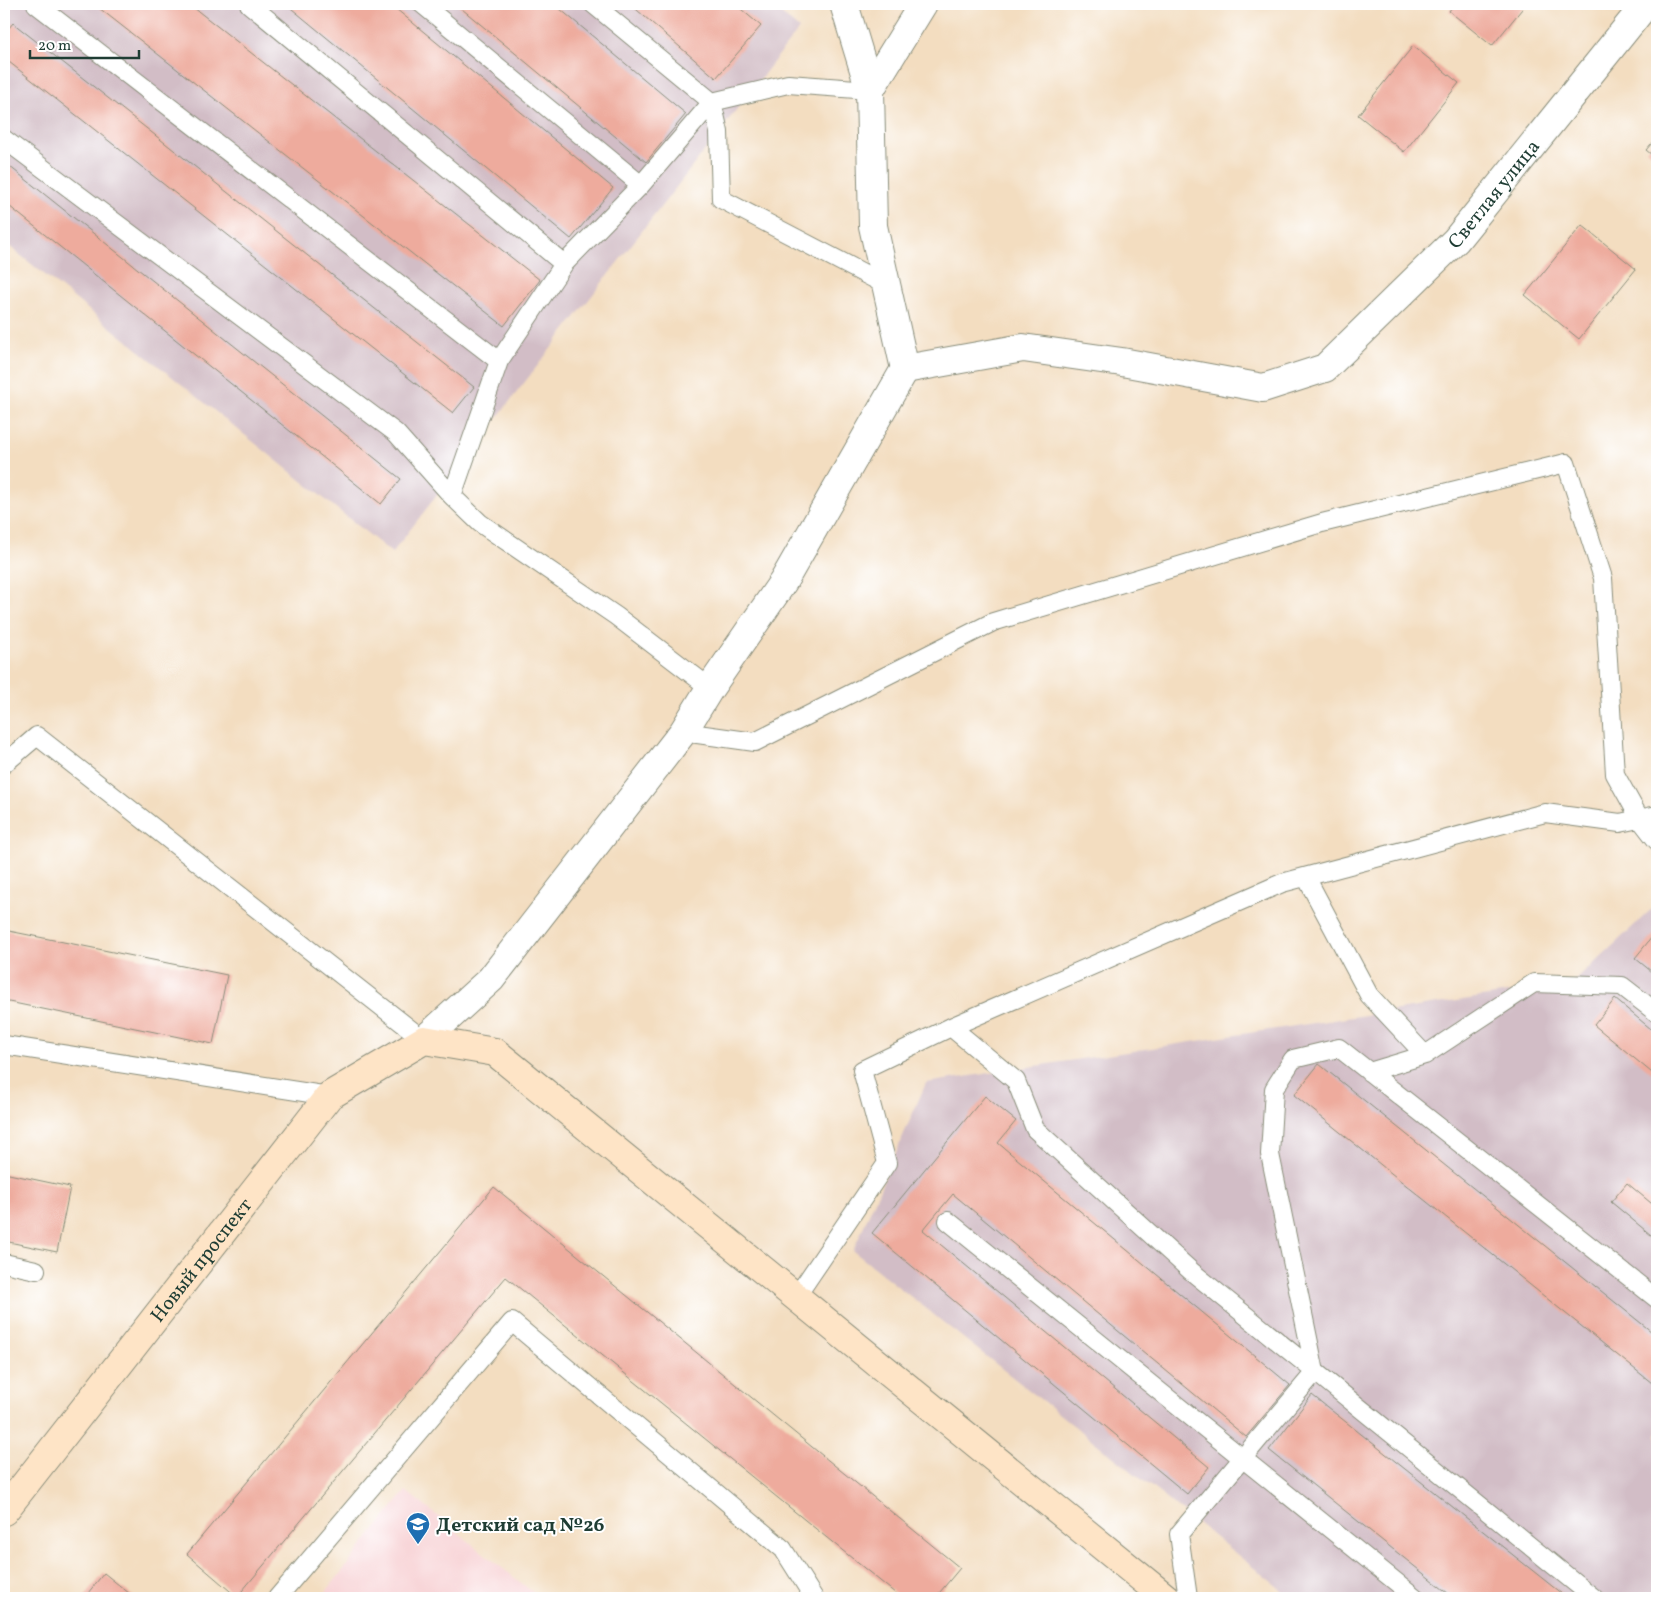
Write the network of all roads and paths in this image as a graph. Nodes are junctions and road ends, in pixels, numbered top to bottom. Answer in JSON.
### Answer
{"nodes":[{"id":1,"x":36,"y":4,"type":"edge"},
{"id":2,"x":249,"y":4,"type":"edge"},
{"id":3,"x":422,"y":4,"type":"edge"},
{"id":4,"x":593,"y":4,"type":"edge"},
{"id":5,"x":844,"y":4,"type":"edge"},
{"id":6,"x":923,"y":4,"type":"edge"},
{"id":7,"x":1646,"y":4,"type":"edge"},
{"id":8,"x":870,"y":90,"type":"junction"},
{"id":9,"x":712,"y":102,"type":"junction"},
{"id":10,"x":4,"y":139,"type":"edge"},
{"id":11,"x":641,"y":185,"type":"junction"},
{"id":12,"x":564,"y":264,"type":"junction"},
{"id":13,"x":886,"y":285,"type":"junction"},
{"id":14,"x":499,"y":361,"type":"junction"},
{"id":15,"x":905,"y":369,"type":"junction"},
{"id":16,"x":452,"y":496,"type":"junction"},
{"id":17,"x":710,"y":688,"type":"junction"},
{"id":18,"x":683,"y":732,"type":"junction"},
{"id":19,"x":4,"y":764,"type":"edge"},
{"id":20,"x":1657,"y":815,"type":"edge"},
{"id":21,"x":1640,"y":819,"type":"junction"},
{"id":22,"x":1657,"y":841,"type":"edge"},
{"id":23,"x":1306,"y":877,"type":"junction"},
{"id":24,"x":1657,"y":1013,"type":"edge"},
{"id":25,"x":951,"y":1027,"type":"junction"},
{"id":26,"x":424,"y":1040,"type":"junction"},
{"id":27,"x":4,"y":1045,"type":"edge"},
{"id":28,"x":1425,"y":1055,"type":"junction"},
{"id":29,"x":1369,"y":1072,"type":"junction"},
{"id":30,"x":329,"y":1096,"type":"junction"},
{"id":31,"x":948,"y":1221,"type":"dead end"},
{"id":32,"x":4,"y":1263,"type":"edge"},
{"id":33,"x":36,"y":1270,"type":"dead end"},
{"id":34,"x":796,"y":1297,"type":"junction"},
{"id":35,"x":1657,"y":1299,"type":"edge"},
{"id":36,"x":1315,"y":1372,"type":"junction"},
{"id":37,"x":1242,"y":1458,"type":"junction"},
{"id":38,"x":4,"y":1511,"type":"edge"},
{"id":39,"x":277,"y":1598,"type":"edge"},
{"id":40,"x":814,"y":1598,"type":"edge"},
{"id":41,"x":1166,"y":1598,"type":"edge"},
{"id":42,"x":1188,"y":1598,"type":"edge"},
{"id":43,"x":1416,"y":1598,"type":"edge"},
{"id":44,"x":1594,"y":1598,"type":"edge"}],
"edges":[{"from":1,"to":14,"type":"lane"},
{"from":2,"to":12,"type":"lane"},
{"from":3,"to":11,"type":"lane"},
{"from":4,"to":9,"type":"lane"},
{"from":5,"to":8,"type":"street"},
{"from":6,"to":8,"type":"street"},
{"from":7,"to":15,"type":"street","name":"Светлая улица"},
{"from":8,"to":9,"type":"lane"},
{"from":8,"to":13,"type":"street"},
{"from":9,"to":11,"type":"lane"},
{"from":9,"to":13,"type":"lane"},
{"from":10,"to":16,"type":"lane"},
{"from":11,"to":12,"type":"lane"},
{"from":12,"to":14,"type":"lane"},
{"from":13,"to":15,"type":"street"},
{"from":14,"to":16,"type":"lane"},
{"from":15,"to":17,"type":"street"},
{"from":16,"to":17,"type":"lane"},
{"from":17,"to":18,"type":"street"},
{"from":18,"to":21,"type":"lane"},
{"from":18,"to":26,"type":"street"},
{"from":19,"to":26,"type":"lane"},
{"from":20,"to":21,"type":"lane"},
{"from":21,"to":22,"type":"lane"},
{"from":21,"to":23,"type":"lane"},
{"from":23,"to":25,"type":"lane"},
{"from":23,"to":28,"type":"lane"},
{"from":24,"to":28,"type":"lane"},
{"from":25,"to":34,"type":"lane"},
{"from":25,"to":36,"type":"lane"},
{"from":26,"to":30,"type":"street","name":"Новый проспект"},
{"from":26,"to":34,"type":"street"},
{"from":27,"to":30,"type":"lane"},
{"from":28,"to":29,"type":"lane"},
{"from":29,"to":35,"type":"lane"},
{"from":29,"to":36,"type":"lane"},
{"from":30,"to":38,"type":"street","name":"Новый проспект"},
{"from":31,"to":37,"type":"lane"},
{"from":32,"to":33,"type":"lane"},
{"from":34,"to":41,"type":"street"},
{"from":36,"to":37,"type":"lane"},
{"from":36,"to":44,"type":"lane"},
{"from":37,"to":42,"type":"lane"},
{"from":37,"to":43,"type":"lane"},
{"from":39,"to":40,"type":"lane"}]}
